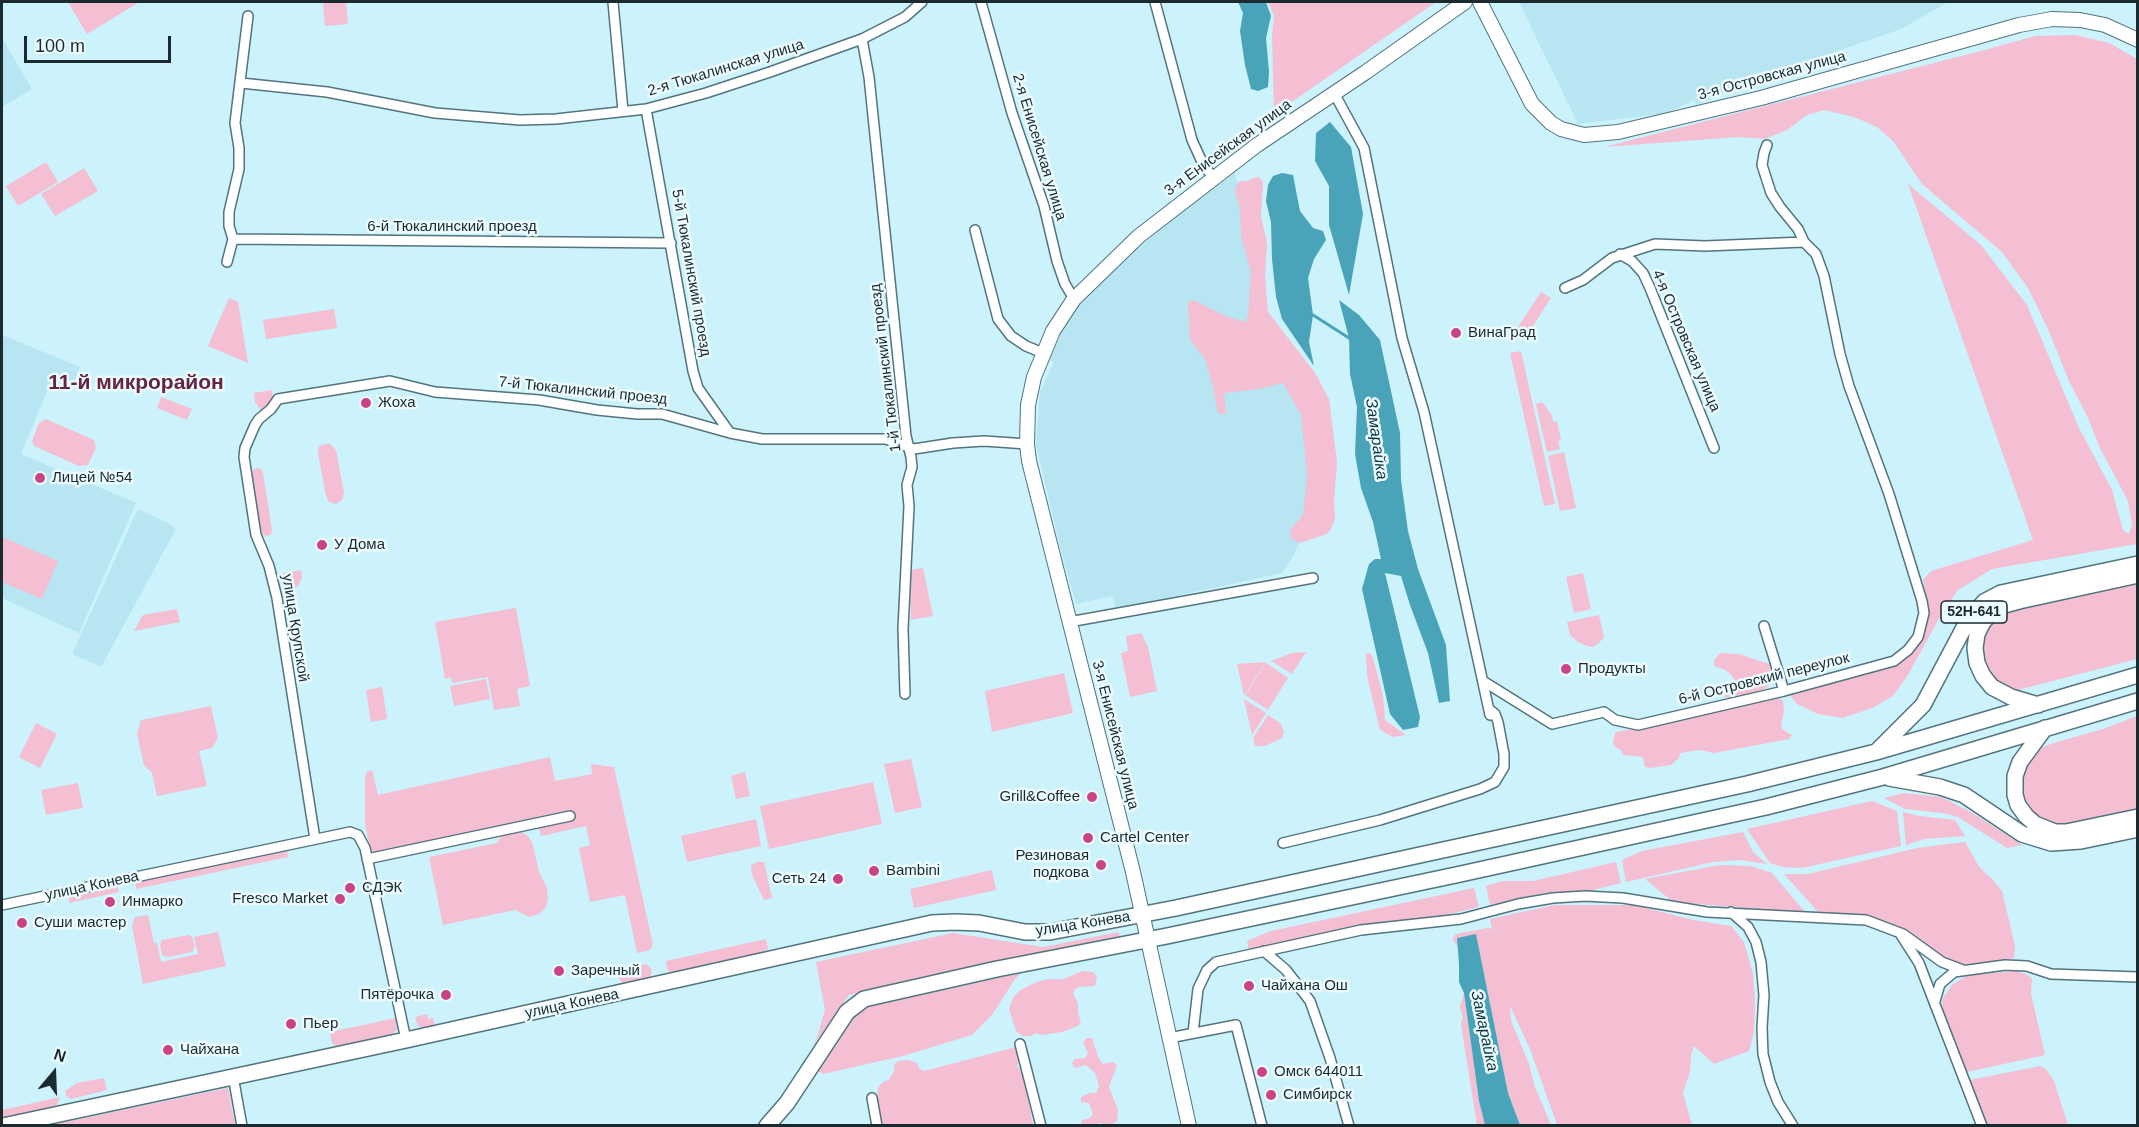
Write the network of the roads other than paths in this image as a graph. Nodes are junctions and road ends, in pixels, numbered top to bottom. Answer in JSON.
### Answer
{"nodes":[{"id":1,"x":613,"y":2,"type":"edge"},
{"id":2,"x":922,"y":2,"type":"edge"},
{"id":3,"x":981,"y":2,"type":"edge"},
{"id":4,"x":1155,"y":2,"type":"edge"},
{"id":5,"x":1465,"y":2,"type":"edge"},
{"id":6,"x":1480,"y":2,"type":"edge"},
{"id":7,"x":248,"y":16,"type":"dead end"},
{"id":8,"x":862,"y":39,"type":"junction"},
{"id":9,"x":2138,"y":40,"type":"edge"},
{"id":10,"x":241,"y":82,"type":"junction"},
{"id":11,"x":1334,"y":93,"type":"junction"},
{"id":12,"x":646,"y":109,"type":"junction"},
{"id":13,"x":622,"y":111,"type":"junction"},
{"id":14,"x":1767,"y":145,"type":"dead end"},
{"id":15,"x":1213,"y":178,"type":"junction"},
{"id":16,"x":975,"y":230,"type":"dead end"},
{"id":17,"x":233,"y":239,"type":"junction"},
{"id":18,"x":671,"y":243,"type":"junction"},
{"id":19,"x":1804,"y":243,"type":"junction"},
{"id":20,"x":1620,"y":254,"type":"junction"},
{"id":21,"x":227,"y":261,"type":"dead end"},
{"id":22,"x":1564,"y":288,"type":"dead end"},
{"id":23,"x":1074,"y":299,"type":"junction"},
{"id":24,"x":1043,"y":353,"type":"junction"},
{"id":25,"x":278,"y":399,"type":"joint"},
{"id":26,"x":730,"y":433,"type":"junction"},
{"id":27,"x":1027,"y":444,"type":"junction"},
{"id":28,"x":909,"y":447,"type":"junction"},
{"id":29,"x":1714,"y":448,"type":"dead end"},
{"id":30,"x":2138,"y":564,"type":"edge"},
{"id":31,"x":2138,"y":575,"type":"edge"},
{"id":32,"x":1313,"y":578,"type":"dead end"},
{"id":33,"x":1069,"y":622,"type":"junction"},
{"id":34,"x":1764,"y":626,"type":"dead end"},
{"id":35,"x":2138,"y":675,"type":"edge"},
{"id":36,"x":1483,"y":681,"type":"junction"},
{"id":37,"x":1784,"y":691,"type":"junction"},
{"id":38,"x":906,"y":694,"type":"dead end"},
{"id":39,"x":2138,"y":701,"type":"edge"},
{"id":40,"x":2038,"y":705,"type":"junction"},
{"id":41,"x":2045,"y":728,"type":"junction"},
{"id":42,"x":1876,"y":752,"type":"junction"},
{"id":43,"x":1883,"y":777,"type":"junction"},
{"id":44,"x":570,"y":816,"type":"dead end"},
{"id":45,"x":2138,"y":817,"type":"edge"},
{"id":46,"x":2138,"y":829,"type":"edge"},
{"id":47,"x":315,"y":839,"type":"junction"},
{"id":48,"x":1283,"y":843,"type":"dead end"},
{"id":49,"x":367,"y":859,"type":"junction"},
{"id":50,"x":2,"y":905,"type":"edge"},
{"id":51,"x":1731,"y":912,"type":"junction"},
{"id":52,"x":1142,"y":915,"type":"junction"},
{"id":53,"x":1892,"y":929,"type":"junction"},
{"id":54,"x":1148,"y":939,"type":"junction"},
{"id":55,"x":1264,"y":951,"type":"junction"},
{"id":56,"x":1963,"y":970,"type":"junction"},
{"id":57,"x":2138,"y":977,"type":"edge"},
{"id":58,"x":1935,"y":1001,"type":"junction"},
{"id":59,"x":1193,"y":1034,"type":"junction"},
{"id":60,"x":1169,"y":1038,"type":"junction"},
{"id":61,"x":406,"y":1040,"type":"junction"},
{"id":62,"x":1020,"y":1044,"type":"dead end"},
{"id":63,"x":233,"y":1076,"type":"junction"},
{"id":64,"x":872,"y":1098,"type":"dead end"},
{"id":65,"x":3,"y":1125,"type":"edge"},
{"id":66,"x":242,"y":1125,"type":"edge"},
{"id":67,"x":767,"y":1125,"type":"edge"},
{"id":68,"x":877,"y":1125,"type":"edge"},
{"id":69,"x":1041,"y":1125,"type":"edge"},
{"id":70,"x":1189,"y":1125,"type":"edge"},
{"id":71,"x":1262,"y":1125,"type":"edge"},
{"id":72,"x":1349,"y":1125,"type":"edge"},
{"id":73,"x":1793,"y":1125,"type":"edge"},
{"id":74,"x":1982,"y":1125,"type":"edge"}],
"edges":[{"from":1,"to":13,"type":"street"},
{"from":2,"to":8,"type":"street","name":"2-я Тюкалинская улица"},
{"from":3,"to":23,"type":"street","name":"2-я Енисейская улица"},
{"from":4,"to":15,"type":"street"},
{"from":5,"to":11,"type":"street","name":"3-я Енисейская улица"},
{"from":6,"to":9,"type":"street","name":"3-я Островская улица"},
{"from":7,"to":10,"type":"street"},
{"from":8,"to":12,"type":"street","name":"2-я Тюкалинская улица"},
{"from":8,"to":28,"type":"street","name":"1-й Тюкалинский проезд"},
{"from":10,"to":13,"type":"street","name":"2-я Тюкалинская улица"},
{"from":10,"to":17,"type":"street"},
{"from":11,"to":15,"type":"street","name":"3-я Енисейская улица"},
{"from":11,"to":36,"type":"street"},
{"from":12,"to":13,"type":"street","name":"2-я Тюкалинская улица"},
{"from":12,"to":18,"type":"street","name":"5-й Тюкалинский проезд"},
{"from":14,"to":19,"type":"street"},
{"from":15,"to":23,"type":"street","name":"3-я Енисейская улица"},
{"from":16,"to":24,"type":"street"},
{"from":17,"to":18,"type":"street","name":"6-й Тюкалинский проезд"},
{"from":17,"to":21,"type":"street"},
{"from":18,"to":26,"type":"street","name":"5-й Тюкалинский проезд"},
{"from":19,"to":20,"type":"street"},
{"from":19,"to":37,"type":"street","name":"6-й Островский переулок"},
{"from":20,"to":22,"type":"street"},
{"from":20,"to":29,"type":"street","name":"4-я Островская улица"},
{"from":23,"to":24,"type":"street","name":"3-я Енисейская улица"},
{"from":24,"to":27,"type":"street","name":"3-я Енисейская улица"},
{"from":25,"to":26,"type":"street","name":"7-й Тюкалинский проезд"},
{"from":25,"to":47,"type":"street","name":"улица Крупской"},
{"from":26,"to":28,"type":"street","name":"7-й Тюкалинский проезд"},
{"from":27,"to":28,"type":"street","name":"7-й Тюкалинский проезд"},
{"from":27,"to":33,"type":"street","name":"3-я Енисейская улица"},
{"from":28,"to":38,"type":"street","name":"1-й Тюкалинский проезд"},
{"from":30,"to":42,"type":"main road","number":"52Н-641"},
{"from":31,"to":40,"type":"main road","number":"52Н-641"},
{"from":32,"to":33,"type":"street"},
{"from":33,"to":52,"type":"street","name":"3-я Енисейская улица"},
{"from":34,"to":37,"type":"street"},
{"from":35,"to":40,"type":"main road","name":"улица Конева"},
{"from":36,"to":37,"type":"street","name":"6-й Островский переулок"},
{"from":36,"to":48,"type":"street"},
{"from":39,"to":41,"type":"main road","name":"улица Конева"},
{"from":40,"to":42,"type":"main road","name":"улица Конева"},
{"from":41,"to":43,"type":"main road","name":"улица Конева"},
{"from":41,"to":45,"type":"main road"},
{"from":42,"to":52,"type":"main road","name":"улица Конева"},
{"from":43,"to":46,"type":"main road"},
{"from":43,"to":54,"type":"main road","name":"улица Конева"},
{"from":44,"to":49,"type":"street"},
{"from":47,"to":49,"type":"street","name":"улица Конева"},
{"from":47,"to":50,"type":"street","name":"улица Конева"},
{"from":49,"to":61,"type":"street"},
{"from":51,"to":53,"type":"street"},
{"from":51,"to":55,"type":"street"},
{"from":51,"to":73,"type":"street"},
{"from":52,"to":54,"type":"street","name":"3-я Енисейская улица"},
{"from":52,"to":61,"type":"main road","name":"улица Конева"},
{"from":53,"to":56,"type":"street"},
{"from":53,"to":58,"type":"street"},
{"from":54,"to":60,"type":"street","name":"3-я Енисейская улица"},
{"from":54,"to":67,"type":"main road","name":"улица Конева"},
{"from":55,"to":59,"type":"street"},
{"from":55,"to":72,"type":"street"},
{"from":56,"to":57,"type":"street"},
{"from":56,"to":58,"type":"street"},
{"from":58,"to":74,"type":"street"},
{"from":59,"to":60,"type":"street"},
{"from":59,"to":71,"type":"street"},
{"from":60,"to":70,"type":"street","name":"3-я Енисейская улица"},
{"from":61,"to":63,"type":"main road","name":"улица Конева"},
{"from":62,"to":69,"type":"street"},
{"from":63,"to":65,"type":"main road","name":"улица Конева"},
{"from":63,"to":66,"type":"street"},
{"from":64,"to":68,"type":"street"}]}
